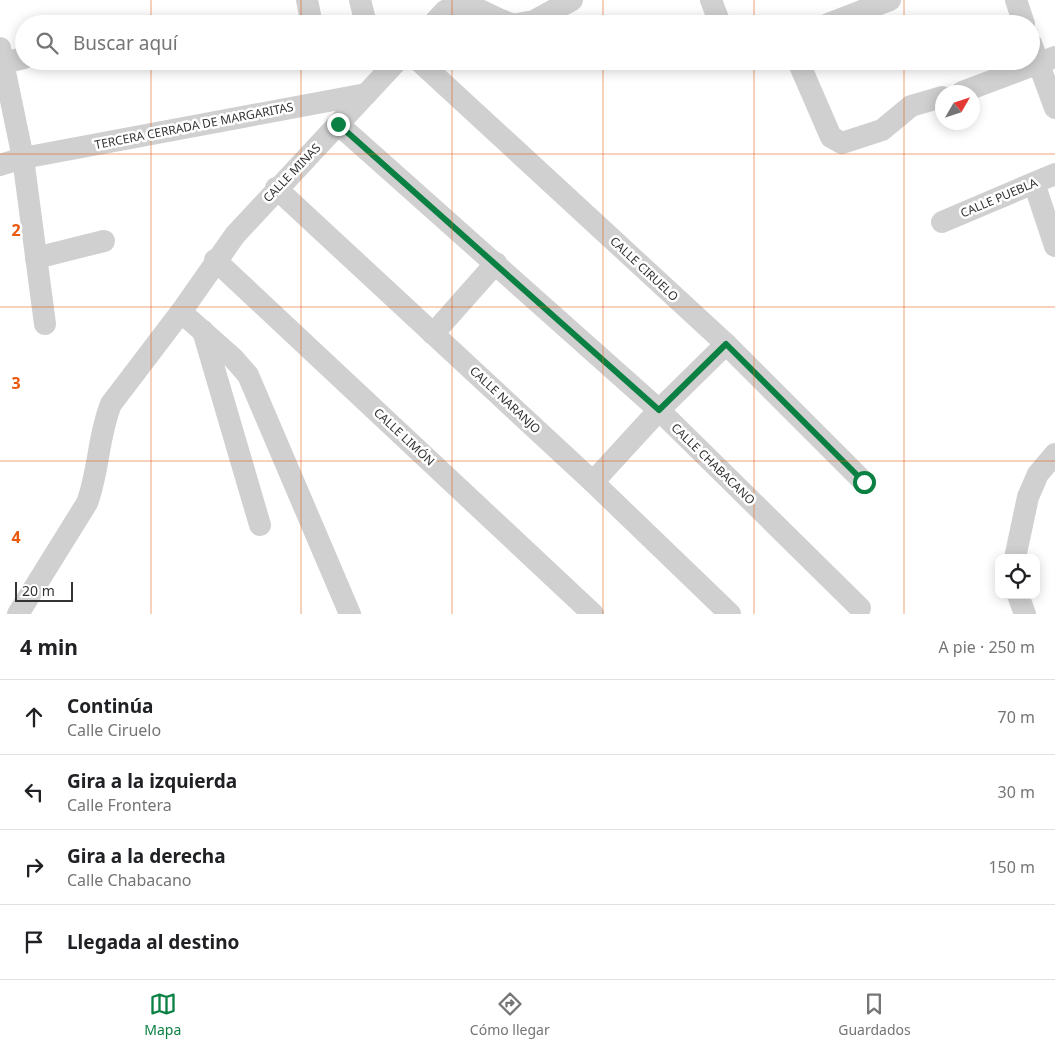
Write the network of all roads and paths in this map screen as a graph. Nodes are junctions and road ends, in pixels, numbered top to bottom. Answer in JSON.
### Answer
{"nodes":[{"id":1,"x":360,"y":0,"type":"edge"},
{"id":2,"x":572,"y":0,"type":"edge"},
{"id":3,"x":711,"y":0,"type":"edge"},
{"id":4,"x":890,"y":0,"type":"edge"},
{"id":5,"x":1016,"y":0,"type":"edge"},
{"id":6,"x":364,"y":15,"type":"edge"},
{"id":7,"x":441,"y":15,"type":"edge"},
{"id":8,"x":491,"y":15,"type":"edge"},
{"id":9,"x":545,"y":15,"type":"edge"},
{"id":10,"x":717,"y":15,"type":"edge"},
{"id":11,"x":851,"y":15,"type":"edge"},
{"id":12,"x":1021,"y":15,"type":"edge"},
{"id":13,"x":1042,"y":55,"type":"edge"},
{"id":14,"x":9,"y":57,"type":"edge"},
{"id":15,"x":385,"y":70,"type":"edge"},
{"id":16,"x":429,"y":70,"type":"edge"},
{"id":17,"x":802,"y":70,"type":"edge"},
{"id":18,"x":1010,"y":70,"type":"edge"},
{"id":19,"x":374,"y":78,"type":"edge"},
{"id":20,"x":977,"y":85,"type":"edge"},
{"id":21,"x":935,"y":99,"type":"edge"},
{"id":22,"x":1055,"y":108,"type":"edge"},
{"id":23,"x":338,"y":124,"type":"junction"},
{"id":24,"x":23,"y":158,"type":"junction"},
{"id":25,"x":0,"y":165,"type":"edge"},
{"id":26,"x":1055,"y":174,"type":"edge"},
{"id":27,"x":1034,"y":182,"type":"junction"},
{"id":28,"x":276,"y":188,"type":"junction"},
{"id":29,"x":942,"y":222,"type":"dead end"},
{"id":30,"x":104,"y":241,"type":"dead end"},
{"id":31,"x":1055,"y":246,"type":"edge"},
{"id":32,"x":36,"y":258,"type":"junction"},
{"id":33,"x":215,"y":260,"type":"junction"},
{"id":34,"x":496,"y":263,"type":"junction"},
{"id":35,"x":181,"y":312,"type":"junction"},
{"id":36,"x":45,"y":324,"type":"dead end"},
{"id":37,"x":203,"y":331,"type":"junction"},
{"id":38,"x":433,"y":334,"type":"junction"},
{"id":39,"x":726,"y":344,"type":"junction"},
{"id":40,"x":659,"y":410,"type":"junction"},
{"id":41,"x":1055,"y":454,"type":"edge"},
{"id":42,"x":594,"y":482,"type":"junction"},
{"id":43,"x":864,"y":482,"type":"dead end"},
{"id":44,"x":260,"y":525,"type":"dead end"},
{"id":45,"x":1016,"y":554,"type":"edge"},
{"id":46,"x":1019,"y":599,"type":"edge"},
{"id":47,"x":860,"y":608,"type":"dead end"},
{"id":48,"x":18,"y":614,"type":"edge"},
{"id":49,"x":350,"y":614,"type":"edge"},
{"id":50,"x":593,"y":614,"type":"edge"},
{"id":51,"x":730,"y":614,"type":"edge"},
{"id":52,"x":1025,"y":614,"type":"edge"}],
"edges":[{"from":1,"to":6,"type":"street"},
{"from":2,"to":9,"type":"street"},
{"from":3,"to":10,"type":"street"},
{"from":4,"to":11,"type":"street"},
{"from":5,"to":12,"type":"street"},
{"from":7,"to":8,"type":"street"},
{"from":13,"to":22,"type":"street"},
{"from":14,"to":24,"type":"street"},
{"from":15,"to":19,"type":"street","name":"CALLE MINAS"},
{"from":16,"to":39,"type":"street","name":"CALLE CIRUELO"},
{"from":17,"to":21,"type":"street"},
{"from":18,"to":20,"type":"street"},
{"from":19,"to":23,"type":"street","name":"CALLE MINAS"},
{"from":19,"to":24,"type":"street","name":"TERCERA CERRADA DE MARGARITAS"},
{"from":23,"to":28,"type":"street","name":"CALLE MINAS"},
{"from":23,"to":34,"type":"street","name":"CALLE CHABACANO"},
{"from":24,"to":25,"type":"street","name":"TERCERA CERRADA DE MARGARITAS"},
{"from":24,"to":32,"type":"street"},
{"from":26,"to":27,"type":"street","name":"CALLE PUEBLA"},
{"from":27,"to":29,"type":"street","name":"CALLE PUEBLA"},
{"from":27,"to":31,"type":"street"},
{"from":28,"to":33,"type":"street","name":"CALLE MINAS"},
{"from":28,"to":38,"type":"street","name":"CALLE NARANJO"},
{"from":30,"to":32,"type":"street"},
{"from":32,"to":36,"type":"street"},
{"from":33,"to":35,"type":"street","name":"CALLE MINAS"},
{"from":33,"to":50,"type":"street","name":"CALLE LIMÓN"},
{"from":34,"to":38,"type":"street"},
{"from":34,"to":40,"type":"street","name":"CALLE CHABACANO"},
{"from":35,"to":37,"type":"street"},
{"from":35,"to":48,"type":"street","name":"CALLE MINAS"},
{"from":37,"to":44,"type":"street"},
{"from":37,"to":49,"type":"street"},
{"from":38,"to":42,"type":"street","name":"CALLE NARANJO"},
{"from":39,"to":40,"type":"street"},
{"from":39,"to":43,"type":"street","name":"CALLE CIRUELO"},
{"from":40,"to":42,"type":"street"},
{"from":40,"to":47,"type":"street","name":"CALLE CHABACANO"},
{"from":41,"to":45,"type":"street"},
{"from":42,"to":51,"type":"street","name":"CALLE NARANJO"},
{"from":46,"to":52,"type":"street"}]}
